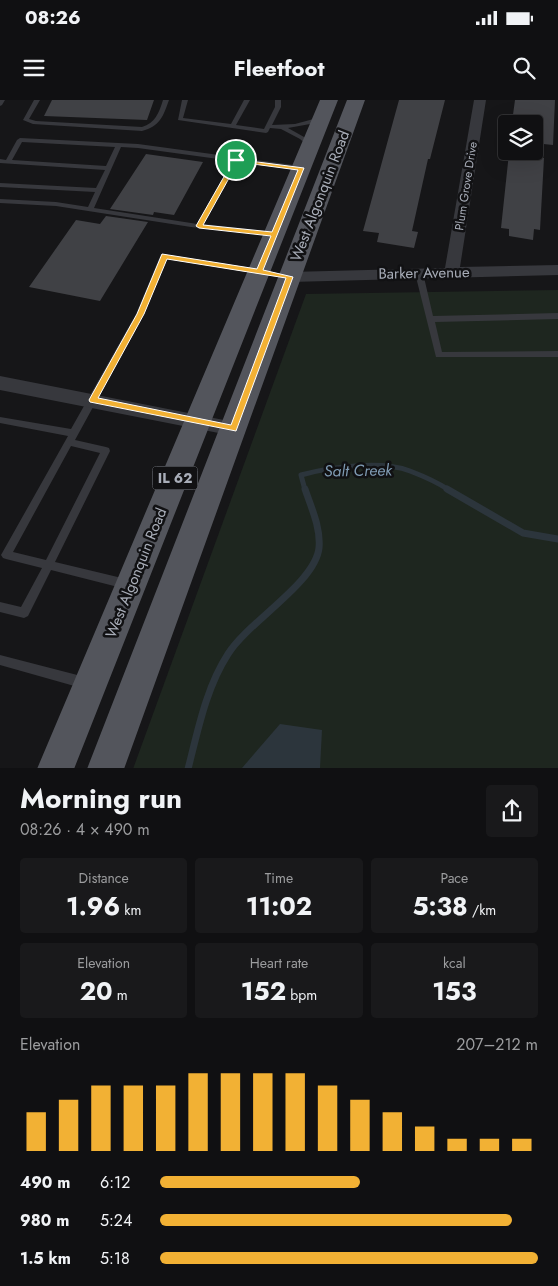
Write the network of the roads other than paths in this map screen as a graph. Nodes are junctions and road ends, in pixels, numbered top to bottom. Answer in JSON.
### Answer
{"nodes":[{"id":1,"x":2,"y":100,"type":"edge"},
{"id":2,"x":36,"y":100,"type":"edge"},
{"id":3,"x":166,"y":100,"type":"edge"},
{"id":4,"x":185,"y":100,"type":"edge"},
{"id":5,"x":247,"y":100,"type":"edge"},
{"id":6,"x":278,"y":100,"type":"edge"},
{"id":7,"x":329,"y":100,"type":"edge"},
{"id":8,"x":356,"y":100,"type":"edge"},
{"id":9,"x":480,"y":100,"type":"edge"},
{"id":10,"x":0,"y":104,"type":"edge"},
{"id":11,"x":321,"y":119,"type":"junction"},
{"id":12,"x":269,"y":126,"type":"junction"},
{"id":13,"x":232,"y":127,"type":"junction"},
{"id":14,"x":282,"y":128,"type":"junction"},
{"id":15,"x":119,"y":145,"type":"junction"},
{"id":16,"x":310,"y":146,"type":"junction"},
{"id":17,"x":236,"y":160,"type":"junction"},
{"id":18,"x":0,"y":161,"type":"edge"},
{"id":19,"x":8,"y":162,"type":"junction"},
{"id":20,"x":109,"y":168,"type":"junction"},
{"id":21,"x":301,"y":168,"type":"junction"},
{"id":22,"x":0,"y":185,"type":"edge"},
{"id":23,"x":99,"y":190,"type":"junction"},
{"id":24,"x":0,"y":201,"type":"edge"},
{"id":25,"x":90,"y":209,"type":"junction"},
{"id":26,"x":199,"y":226,"type":"junction"},
{"id":27,"x":274,"y":234,"type":"junction"},
{"id":28,"x":558,"y":270,"type":"edge"},
{"id":29,"x":259,"y":272,"type":"junction"},
{"id":30,"x":452,"y":272,"type":"junction"},
{"id":31,"x":419,"y":273,"type":"junction"},
{"id":32,"x":290,"y":277,"type":"junction"},
{"id":33,"x":558,"y":316,"type":"edge"},
{"id":34,"x":430,"y":318,"type":"junction"},
{"id":35,"x":558,"y":354,"type":"edge"},
{"id":36,"x":0,"y":382,"type":"edge"},
{"id":37,"x":93,"y":400,"type":"junction"},
{"id":38,"x":0,"y":420,"type":"edge"},
{"id":39,"x":198,"y":422,"type":"junction"},
{"id":40,"x":234,"y":428,"type":"junction"},
{"id":41,"x":70,"y":437,"type":"junction"},
{"id":42,"x":47,"y":566,"type":"junction"},
{"id":43,"x":131,"y":585,"type":"junction"},
{"id":44,"x":0,"y":607,"type":"edge"},
{"id":45,"x":0,"y":660,"type":"edge"},
{"id":46,"x":90,"y":684,"type":"junction"},
{"id":47,"x":54,"y":768,"type":"edge"},
{"id":48,"x":105,"y":768,"type":"edge"}],
"edges":[{"from":1,"to":10,"type":"lane"},
{"from":2,"to":3,"type":"lane"},
{"from":4,"to":13,"type":"lane"},
{"from":5,"to":13,"type":"lane"},
{"from":6,"to":12,"type":"lane"},
{"from":7,"to":11,"type":"main road","name":"West Algonquin Road","number":"IL 62"},
{"from":8,"to":32,"type":"main road","name":"West Algonquin Road","number":"IL 62"},
{"from":9,"to":30,"type":"street","name":"Plum Grove Drive"},
{"from":11,"to":14,"type":"lane"},
{"from":11,"to":16,"type":"main road","name":"West Algonquin Road","number":"IL 62"},
{"from":12,"to":13,"type":"lane"},
{"from":12,"to":14,"type":"lane"},
{"from":14,"to":16,"type":"lane"},
{"from":15,"to":17,"type":"lane"},
{"from":15,"to":19,"type":"lane"},
{"from":15,"to":20,"type":"lane"},
{"from":16,"to":21,"type":"main road","name":"West Algonquin Road","number":"IL 62"},
{"from":17,"to":21,"type":"lane"},
{"from":17,"to":26,"type":"lane"},
{"from":18,"to":19,"type":"lane"},
{"from":19,"to":20,"type":"lane"},
{"from":20,"to":23,"type":"lane"},
{"from":21,"to":27,"type":"main road","name":"West Algonquin Road","number":"IL 62"},
{"from":22,"to":23,"type":"lane"},
{"from":23,"to":25,"type":"lane"},
{"from":24,"to":25,"type":"lane"},
{"from":25,"to":26,"type":"lane"},
{"from":26,"to":27,"type":"lane"},
{"from":27,"to":29,"type":"main road","name":"West Algonquin Road","number":"IL 62"},
{"from":28,"to":30,"type":"street","name":"Barker Avenue"},
{"from":29,"to":32,"type":"lane"},
{"from":29,"to":37,"type":"lane"},
{"from":29,"to":39,"type":"main road","name":"West Algonquin Road","number":"IL 62"},
{"from":30,"to":31,"type":"street","name":"Barker Avenue"},
{"from":31,"to":32,"type":"street","name":"Barker Avenue"},
{"from":31,"to":34,"type":"lane"},
{"from":32,"to":40,"type":"main road","name":"West Algonquin Road","number":"IL 62"},
{"from":33,"to":34,"type":"lane"},
{"from":34,"to":35,"type":"lane"},
{"from":36,"to":37,"type":"street"},
{"from":37,"to":39,"type":"street"},
{"from":37,"to":41,"type":"lane"},
{"from":38,"to":41,"type":"lane"},
{"from":39,"to":40,"type":"street"},
{"from":39,"to":43,"type":"main road","name":"West Algonquin Road","number":"IL 62"},
{"from":40,"to":48,"type":"main road","name":"West Algonquin Road","number":"IL 62"},
{"from":41,"to":42,"type":"lane"},
{"from":41,"to":42,"type":"lane"},
{"from":42,"to":43,"type":"lane"},
{"from":42,"to":44,"type":"lane"},
{"from":43,"to":46,"type":"main road","name":"West Algonquin Road","number":"IL 62"},
{"from":45,"to":46,"type":"lane"},
{"from":46,"to":47,"type":"main road","name":"West Algonquin Road","number":"IL 62"}]}
